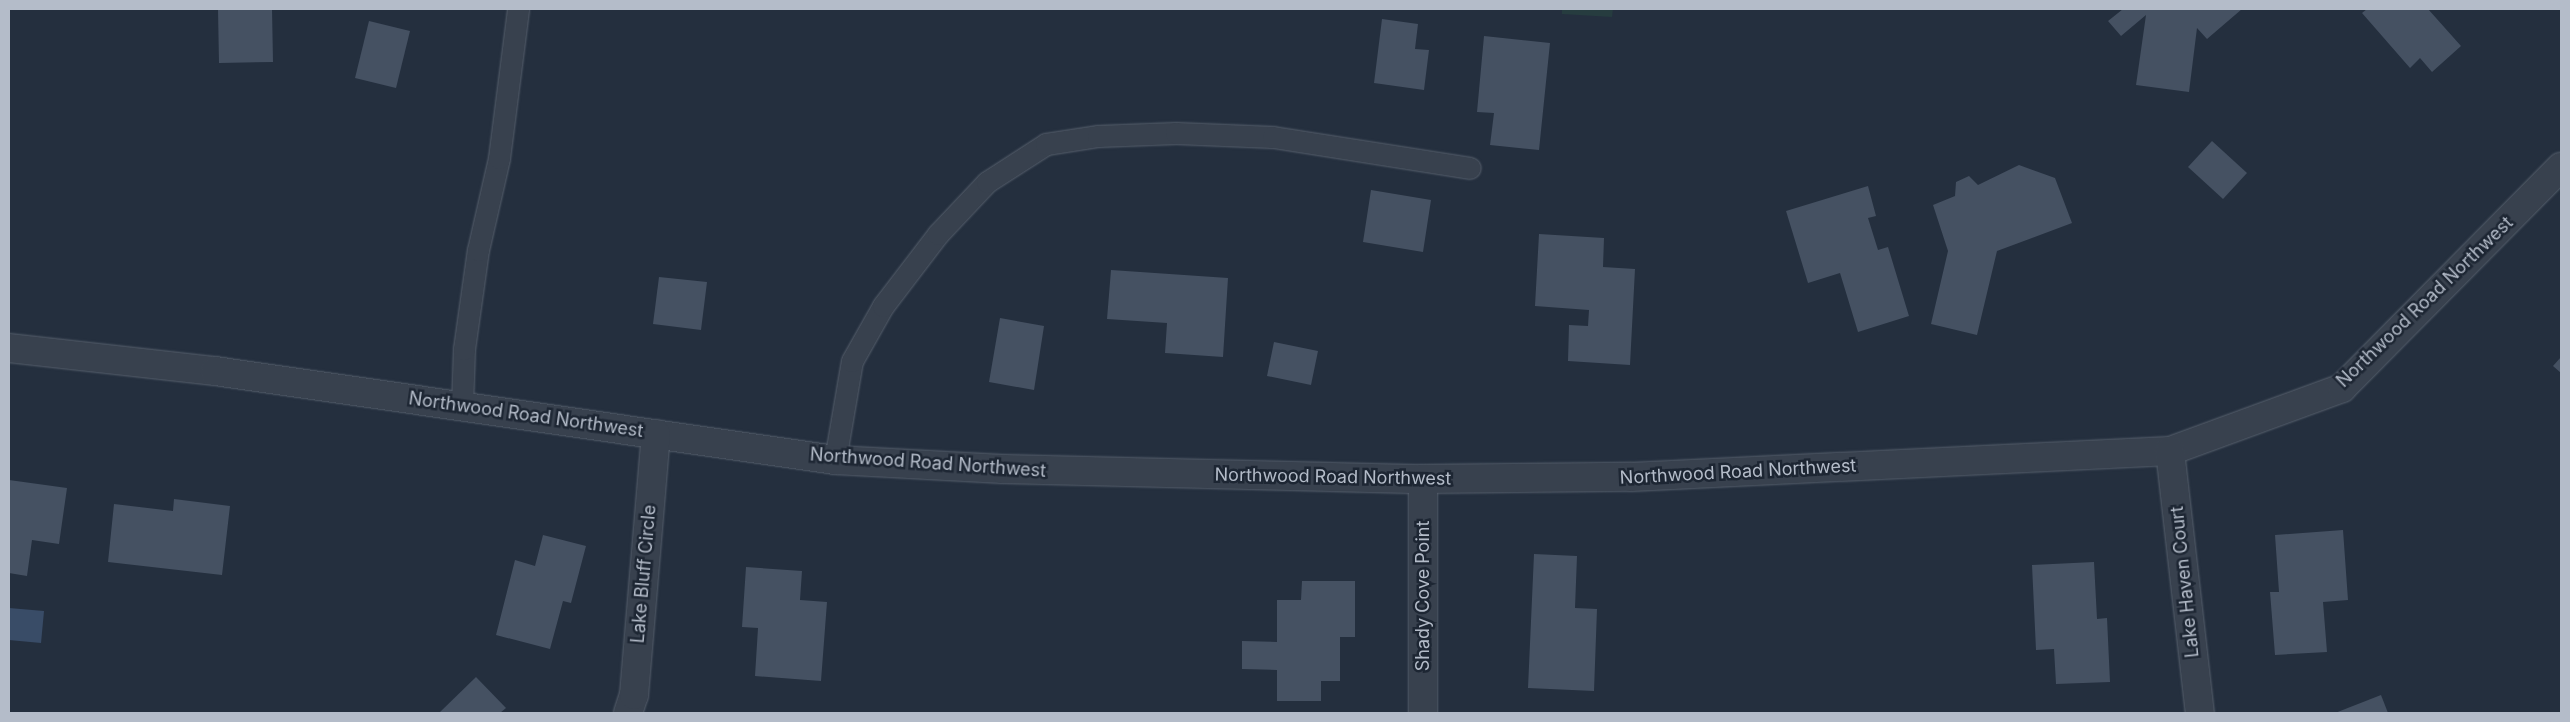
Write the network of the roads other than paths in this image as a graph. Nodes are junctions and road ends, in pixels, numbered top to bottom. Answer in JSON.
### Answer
{"nodes":[{"id":1,"x":518,"y":9,"type":"edge"},
{"id":2,"x":2561,"y":167,"type":"edge"},
{"id":3,"x":1470,"y":168,"type":"dead end"},
{"id":4,"x":9,"y":348,"type":"edge"},
{"id":5,"x":462,"y":406,"type":"junction"},
{"id":6,"x":656,"y":434,"type":"junction"},
{"id":7,"x":2170,"y":451,"type":"junction"},
{"id":8,"x":835,"y":460,"type":"junction"},
{"id":9,"x":1423,"y":479,"type":"junction"},
{"id":10,"x":628,"y":713,"type":"edge"},
{"id":11,"x":1423,"y":713,"type":"edge"},
{"id":12,"x":2200,"y":713,"type":"edge"}],
"edges":[{"from":1,"to":5,"type":"lane"},
{"from":2,"to":7,"type":"street","name":"Northwood Road Northwest"},
{"from":3,"to":8,"type":"lane"},
{"from":4,"to":5,"type":"street","name":"Northwood Road Northwest"},
{"from":5,"to":6,"type":"street","name":"Northwood Road Northwest"},
{"from":6,"to":8,"type":"street","name":"Northwood Road Northwest"},
{"from":6,"to":10,"type":"street","name":"Lake Bluff Circle"},
{"from":7,"to":9,"type":"street","name":"Northwood Road Northwest"},
{"from":7,"to":12,"type":"street","name":"Lake Haven Court"},
{"from":8,"to":9,"type":"street","name":"Northwood Road Northwest"},
{"from":9,"to":11,"type":"street","name":"Shady Cove Point"}]}
